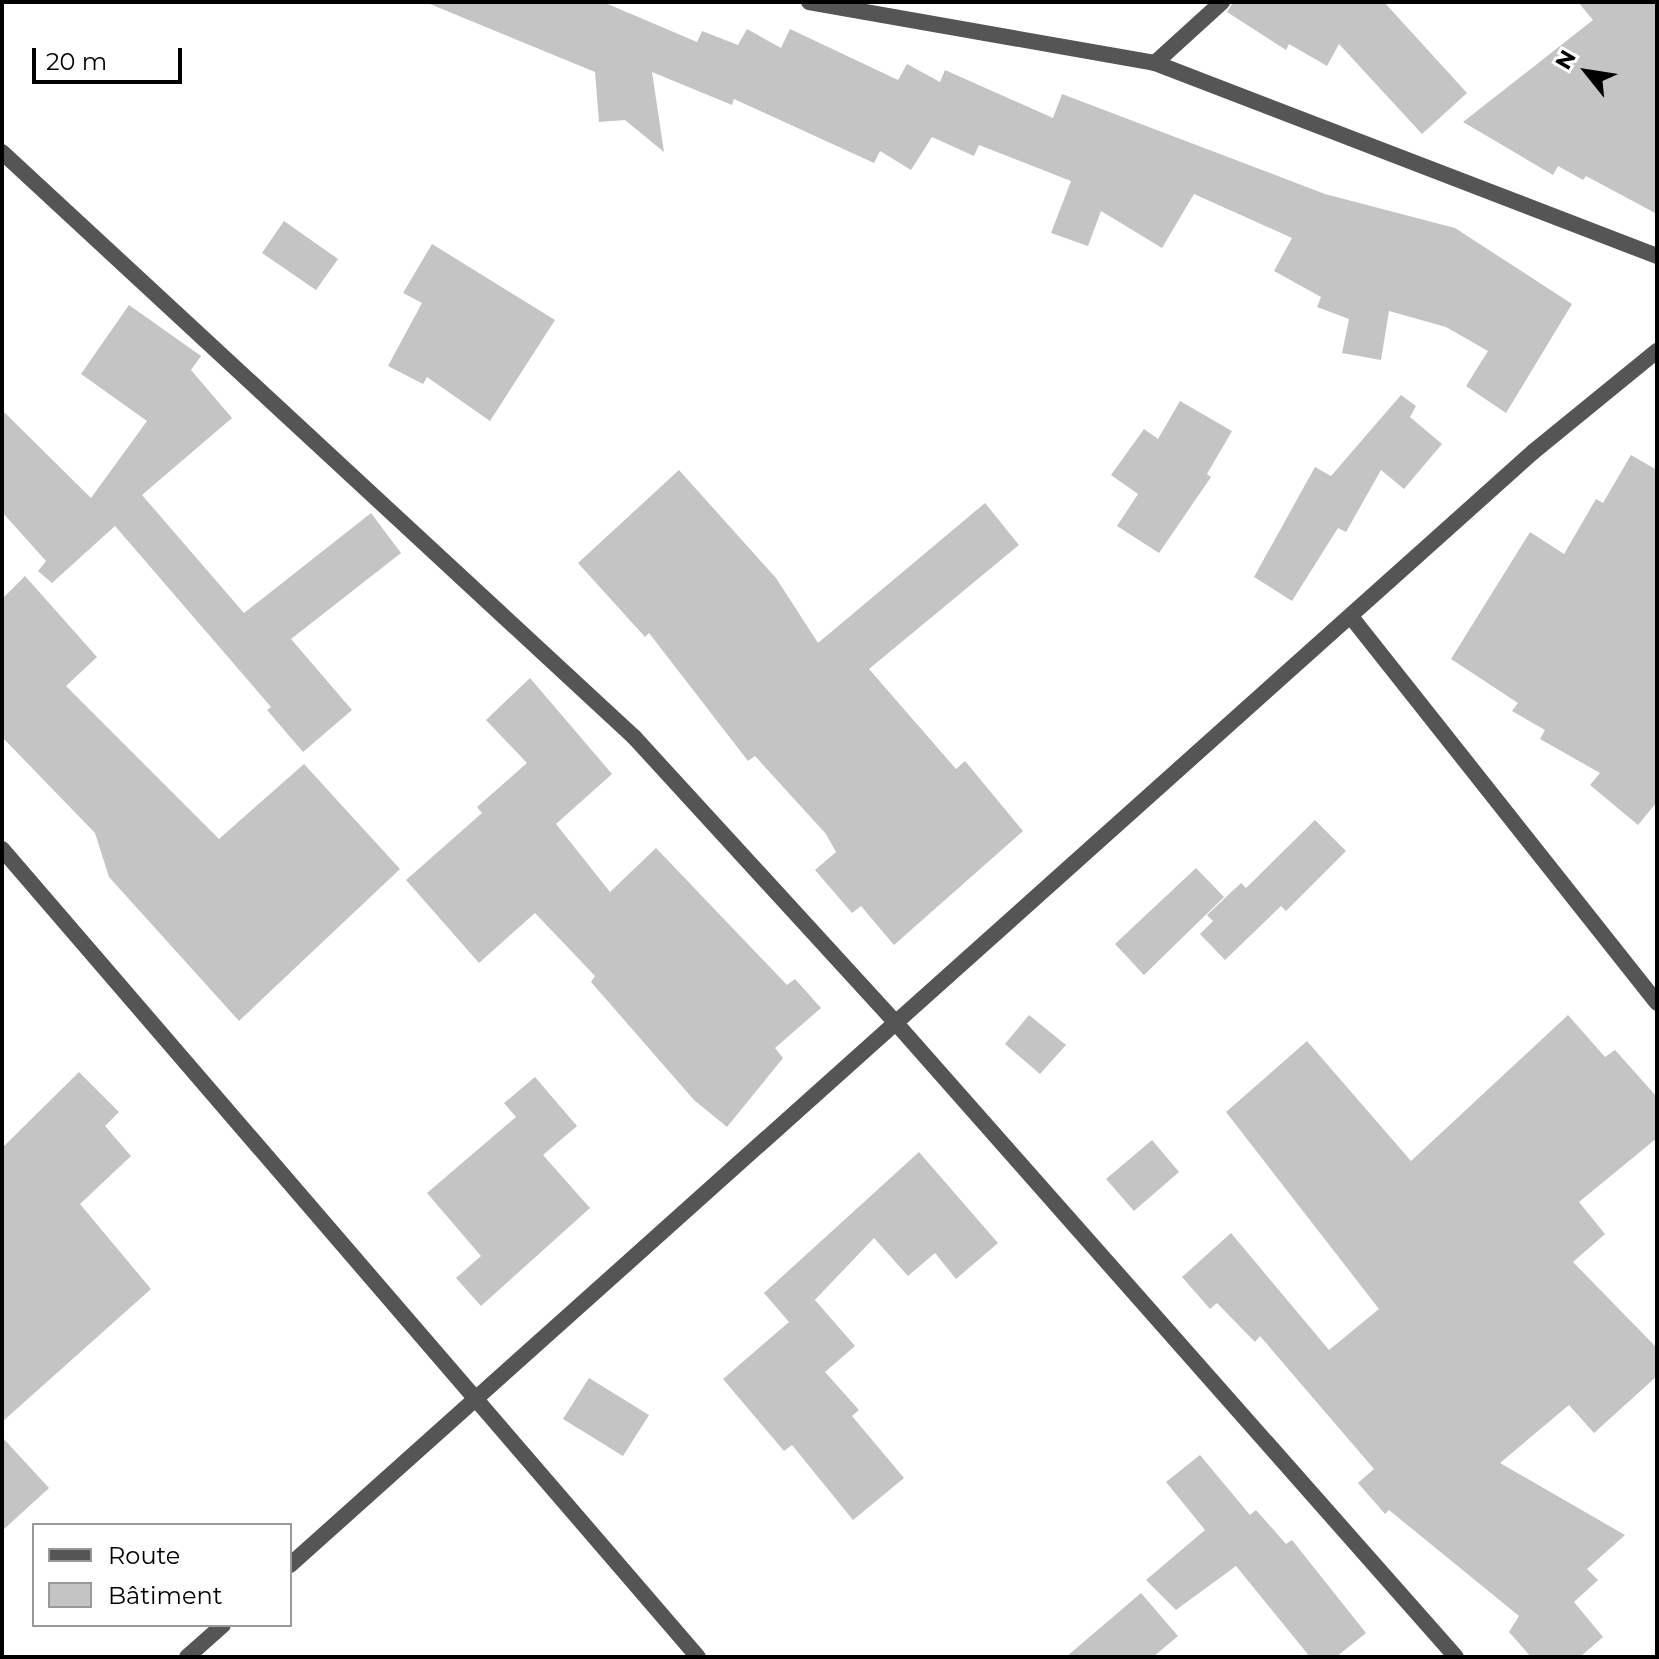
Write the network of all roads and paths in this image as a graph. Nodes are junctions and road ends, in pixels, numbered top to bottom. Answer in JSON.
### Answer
{"nodes":[{"id":1,"x":809,"y":2,"type":"edge"},
{"id":2,"x":1222,"y":2,"type":"edge"},
{"id":3,"x":1155,"y":63,"type":"junction"},
{"id":4,"x":2,"y":152,"type":"edge"},
{"id":5,"x":1657,"y":256,"type":"edge"},
{"id":6,"x":1657,"y":351,"type":"edge"},
{"id":7,"x":1352,"y":618,"type":"junction"},
{"id":8,"x":2,"y":849,"type":"edge"},
{"id":9,"x":1657,"y":1003,"type":"edge"},
{"id":10,"x":895,"y":1022,"type":"junction"},
{"id":11,"x":475,"y":1399,"type":"junction"},
{"id":12,"x":292,"y":1563,"type":"edge"},
{"id":13,"x":221,"y":1627,"type":"edge"},
{"id":14,"x":187,"y":1657,"type":"edge"},
{"id":15,"x":698,"y":1657,"type":"edge"},
{"id":16,"x":1456,"y":1657,"type":"edge"}],
"edges":[{"from":1,"to":3,"type":"street"},
{"from":2,"to":3,"type":"street"},
{"from":3,"to":5,"type":"street"},
{"from":4,"to":10,"type":"street"},
{"from":6,"to":7,"type":"street"},
{"from":7,"to":9,"type":"street"},
{"from":7,"to":10,"type":"street"},
{"from":8,"to":11,"type":"street"},
{"from":10,"to":11,"type":"street"},
{"from":10,"to":16,"type":"street"},
{"from":11,"to":12,"type":"street"},
{"from":11,"to":15,"type":"street"},
{"from":13,"to":14,"type":"street"}]}
